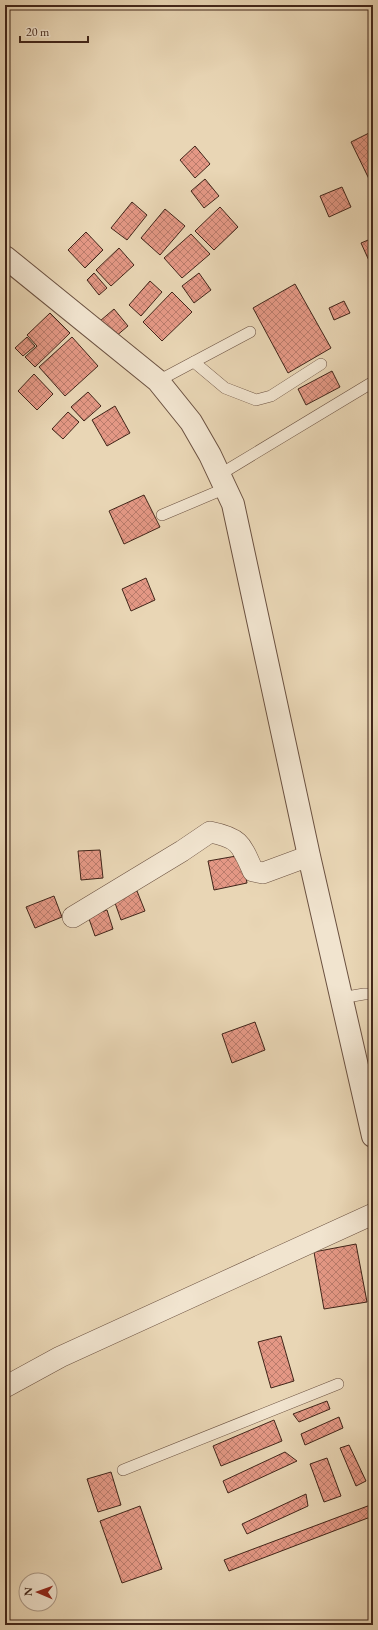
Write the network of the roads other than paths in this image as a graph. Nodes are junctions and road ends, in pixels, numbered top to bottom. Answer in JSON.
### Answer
{"nodes":[{"id":1,"x":5,"y":258,"type":"edge"},
{"id":2,"x":250,"y":332,"type":"dead end"},
{"id":3,"x":194,"y":362,"type":"junction"},
{"id":4,"x":321,"y":364,"type":"dead end"},
{"id":5,"x":158,"y":381,"type":"junction"},
{"id":6,"x":373,"y":382,"type":"edge"},
{"id":7,"x":222,"y":482,"type":"junction"},
{"id":8,"x":162,"y":515,"type":"dead end"},
{"id":9,"x":309,"y":856,"type":"junction"},
{"id":10,"x":73,"y":917,"type":"dead end"},
{"id":11,"x":373,"y":994,"type":"edge"},
{"id":12,"x":341,"y":998,"type":"junction"},
{"id":13,"x":373,"y":1136,"type":"edge"},
{"id":14,"x":373,"y":1214,"type":"edge"},
{"id":15,"x":338,"y":1384,"type":"dead end"},
{"id":16,"x":5,"y":1387,"type":"edge"},
{"id":17,"x":123,"y":1470,"type":"dead end"}],
"edges":[{"from":1,"to":5,"type":"street"},
{"from":2,"to":3,"type":"lane"},
{"from":3,"to":4,"type":"lane"},
{"from":3,"to":5,"type":"lane"},
{"from":5,"to":7,"type":"street"},
{"from":6,"to":7,"type":"lane"},
{"from":7,"to":8,"type":"lane"},
{"from":7,"to":9,"type":"street"},
{"from":9,"to":10,"type":"street"},
{"from":9,"to":12,"type":"street"},
{"from":11,"to":12,"type":"lane"},
{"from":12,"to":13,"type":"street"},
{"from":14,"to":16,"type":"street"},
{"from":15,"to":17,"type":"lane"}]}
